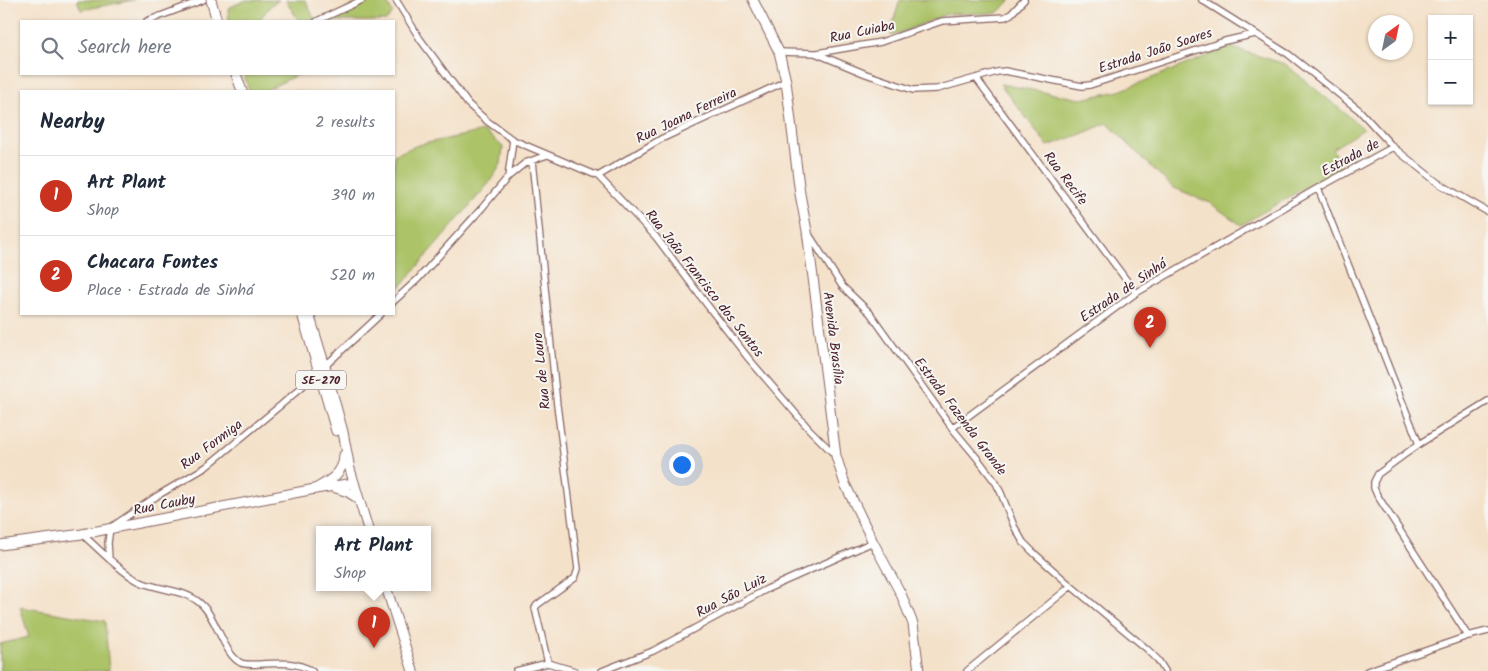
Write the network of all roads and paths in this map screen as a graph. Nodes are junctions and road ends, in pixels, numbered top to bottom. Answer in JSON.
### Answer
{"nodes":[{"id":1,"x":203,"y":0,"type":"edge"},
{"id":2,"x":211,"y":0,"type":"edge"},
{"id":3,"x":216,"y":0,"type":"edge"},
{"id":4,"x":362,"y":0,"type":"edge"},
{"id":5,"x":396,"y":0,"type":"edge"},
{"id":6,"x":752,"y":0,"type":"edge"},
{"id":7,"x":1024,"y":0,"type":"edge"},
{"id":8,"x":1202,"y":0,"type":"edge"},
{"id":9,"x":151,"y":20,"type":"edge"},
{"id":10,"x":217,"y":20,"type":"edge"},
{"id":11,"x":222,"y":20,"type":"edge"},
{"id":12,"x":319,"y":20,"type":"edge"},
{"id":13,"x":1255,"y":34,"type":"junction"},
{"id":14,"x":779,"y":52,"type":"junction"},
{"id":15,"x":815,"y":53,"type":"junction"},
{"id":16,"x":232,"y":75,"type":"edge"},
{"id":17,"x":236,"y":75,"type":"edge"},
{"id":18,"x":976,"y":78,"type":"junction"},
{"id":19,"x":786,"y":80,"type":"junction"},
{"id":20,"x":237,"y":90,"type":"edge"},
{"id":21,"x":242,"y":90,"type":"edge"},
{"id":22,"x":513,"y":140,"type":"junction"},
{"id":23,"x":1393,"y":147,"type":"junction"},
{"id":24,"x":547,"y":155,"type":"junction"},
{"id":25,"x":532,"y":161,"type":"junction"},
{"id":26,"x":508,"y":176,"type":"junction"},
{"id":27,"x":598,"y":176,"type":"junction"},
{"id":28,"x":1318,"y":188,"type":"junction"},
{"id":29,"x":1488,"y":212,"type":"edge"},
{"id":30,"x":806,"y":231,"type":"junction"},
{"id":31,"x":1136,"y":293,"type":"junction"},
{"id":32,"x":395,"y":300,"type":"edge"},
{"id":33,"x":302,"y":315,"type":"edge"},
{"id":34,"x":309,"y":315,"type":"edge"},
{"id":35,"x":379,"y":315,"type":"edge"},
{"id":36,"x":322,"y":369,"type":"junction"},
{"id":37,"x":1488,"y":401,"type":"edge"},
{"id":38,"x":952,"y":428,"type":"junction"},
{"id":39,"x":1419,"y":444,"type":"junction"},
{"id":40,"x":344,"y":455,"type":"junction"},
{"id":41,"x":836,"y":456,"type":"junction"},
{"id":42,"x":351,"y":470,"type":"junction"},
{"id":43,"x":354,"y":482,"type":"junction"},
{"id":44,"x":333,"y":487,"type":"junction"},
{"id":45,"x":315,"y":489,"type":"junction"},
{"id":46,"x":359,"y":498,"type":"junction"},
{"id":47,"x":367,"y":526,"type":"edge"},
{"id":48,"x":110,"y":528,"type":"junction"},
{"id":49,"x":82,"y":534,"type":"junction"},
{"id":50,"x":873,"y":542,"type":"junction"},
{"id":51,"x":0,"y":545,"type":"edge"},
{"id":52,"x":108,"y":559,"type":"junction"},
{"id":53,"x":1070,"y":586,"type":"junction"},
{"id":54,"x":387,"y":591,"type":"edge"},
{"id":55,"x":1488,"y":631,"type":"edge"},
{"id":56,"x":1468,"y":636,"type":"junction"},
{"id":57,"x":548,"y":662,"type":"junction"},
{"id":58,"x":1380,"y":669,"type":"edge"},
{"id":59,"x":312,"y":671,"type":"edge"},
{"id":60,"x":413,"y":671,"type":"edge"},
{"id":61,"x":516,"y":671,"type":"edge"},
{"id":62,"x":575,"y":671,"type":"edge"},
{"id":63,"x":602,"y":671,"type":"edge"},
{"id":64,"x":919,"y":671,"type":"edge"},
{"id":65,"x":967,"y":671,"type":"edge"},
{"id":66,"x":1165,"y":671,"type":"edge"},
{"id":67,"x":1366,"y":671,"type":"edge"}],
"edges":[{"from":1,"to":9,"type":"street"},
{"from":2,"to":10,"type":"main road"},
{"from":3,"to":11,"type":"main road"},
{"from":4,"to":12,"type":"street"},
{"from":5,"to":22,"type":"street","name":"Rua João Francisco dos Santos"},
{"from":6,"to":14,"type":"main road","name":"Avenida Brasília"},
{"from":7,"to":15,"type":"street","name":"Rua Cuiaba"},
{"from":8,"to":13,"type":"street"},
{"from":13,"to":18,"type":"street","name":"Estrada João Soares"},
{"from":13,"to":23,"type":"street"},
{"from":14,"to":15,"type":"street","name":"Estrada João Soares"},
{"from":14,"to":19,"type":"main road","name":"Avenida Brasília"},
{"from":15,"to":18,"type":"street","name":"Estrada João Soares"},
{"from":16,"to":20,"type":"main road"},
{"from":17,"to":21,"type":"main road"},
{"from":18,"to":31,"type":"street","name":"Rua Recife"},
{"from":19,"to":27,"type":"street","name":"Rua Joana Ferreira"},
{"from":19,"to":30,"type":"main road","name":"Avenida Brasília"},
{"from":22,"to":24,"type":"street","name":"Rua João Francisco dos Santos"},
{"from":22,"to":26,"type":"street"},
{"from":23,"to":28,"type":"street","name":"Estrada de"},
{"from":23,"to":29,"type":"street"},
{"from":24,"to":25,"type":"street"},
{"from":24,"to":27,"type":"street","name":"Rua João Francisco dos Santos"},
{"from":25,"to":26,"type":"street"},
{"from":25,"to":57,"type":"street","name":"Rua de Louro"},
{"from":26,"to":32,"type":"street"},
{"from":27,"to":41,"type":"street","name":"Rua João Francisco dos Santos"},
{"from":28,"to":31,"type":"street","name":"Estrada de Sinhá"},
{"from":28,"to":39,"type":"street"},
{"from":30,"to":38,"type":"street","name":"Estrada Fazenda Grande"},
{"from":30,"to":41,"type":"main road","name":"Avenida Brasília"},
{"from":31,"to":38,"type":"street","name":"Estrada de Sinhá"},
{"from":33,"to":36,"type":"main road","number":"SE-270"},
{"from":34,"to":36,"type":"main road","number":"SE-270"},
{"from":35,"to":36,"type":"street","name":"Rua Formiga"},
{"from":36,"to":40,"type":"main road","number":"SE-270"},
{"from":36,"to":42,"type":"main road","number":"SE-270"},
{"from":36,"to":48,"type":"street","name":"Rua Formiga"},
{"from":37,"to":39,"type":"street"},
{"from":38,"to":53,"type":"street","name":"Estrada Fazenda Grande"},
{"from":39,"to":56,"type":"street"},
{"from":40,"to":42,"type":"main road","number":"SE-270"},
{"from":40,"to":45,"type":"main road"},
{"from":41,"to":50,"type":"main road","name":"Avenida Brasília"},
{"from":42,"to":43,"type":"main road","number":"SE-270"},
{"from":43,"to":44,"type":"main road","name":"Rua Cauby"},
{"from":43,"to":46,"type":"main road","number":"SE-270"},
{"from":44,"to":45,"type":"main road","name":"Rua Cauby"},
{"from":44,"to":46,"type":"main road"},
{"from":45,"to":48,"type":"main road","name":"Rua Cauby"},
{"from":46,"to":47,"type":"main road","number":"SE-270"},
{"from":48,"to":49,"type":"main road","name":"Rua Cauby"},
{"from":48,"to":52,"type":"street"},
{"from":49,"to":51,"type":"main road","name":"Rua Cauby"},
{"from":49,"to":52,"type":"street"},
{"from":50,"to":63,"type":"street","name":"Rua São Luiz"},
{"from":50,"to":64,"type":"main road","name":"Avenida Brasília"},
{"from":52,"to":59,"type":"street"},
{"from":53,"to":65,"type":"street"},
{"from":53,"to":66,"type":"street","name":"Estrada Fazenda Grande"},
{"from":54,"to":60,"type":"main road"},
{"from":55,"to":56,"type":"street"},
{"from":56,"to":58,"type":"street"},
{"from":57,"to":61,"type":"street"},
{"from":57,"to":62,"type":"street"},
{"from":58,"to":67,"type":"street"}]}
